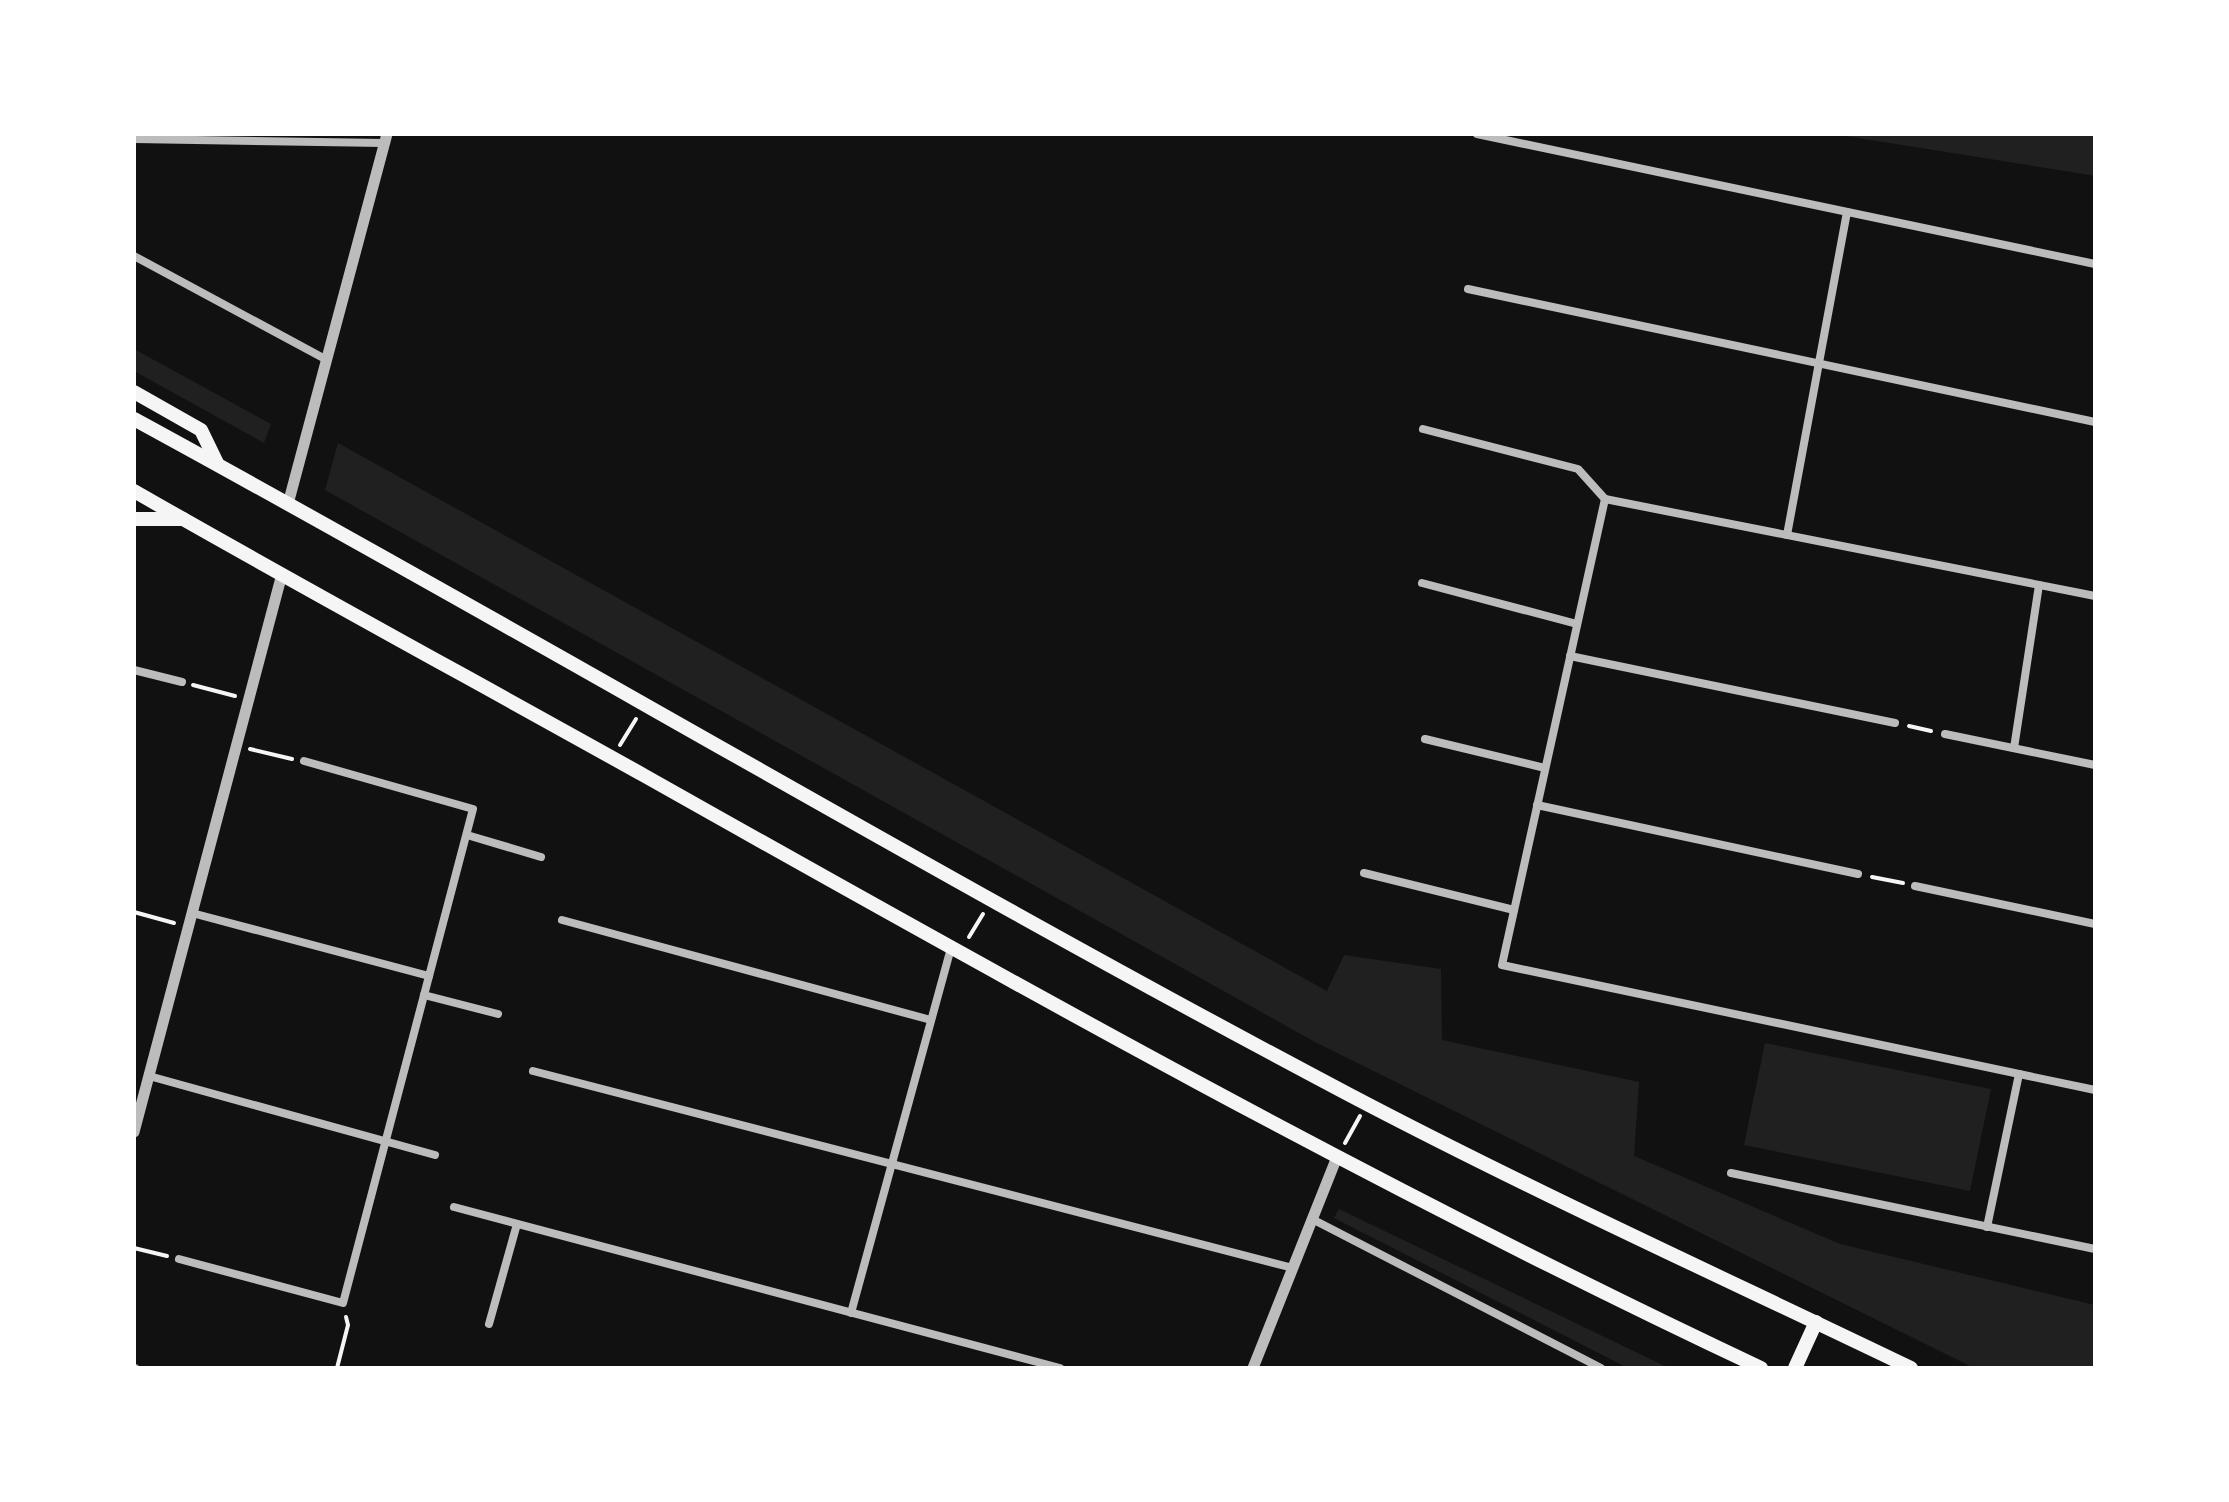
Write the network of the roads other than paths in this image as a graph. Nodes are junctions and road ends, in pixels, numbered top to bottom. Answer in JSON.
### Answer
{"nodes":[{"id":1,"x":1477,"y":134,"type":"edge"},
{"id":2,"x":134,"y":139,"type":"edge"},
{"id":3,"x":385,"y":139,"type":"edge"},
{"id":4,"x":1847,"y":212,"type":"junction"},
{"id":5,"x":134,"y":256,"type":"edge"},
{"id":6,"x":2095,"y":264,"type":"edge"},
{"id":7,"x":1468,"y":289,"type":"dead end"},
{"id":8,"x":327,"y":360,"type":"junction"},
{"id":9,"x":1818,"y":364,"type":"junction"},
{"id":10,"x":134,"y":392,"type":"edge"},
{"id":11,"x":134,"y":419,"type":"edge"},
{"id":12,"x":2095,"y":422,"type":"edge"},
{"id":13,"x":1423,"y":429,"type":"dead end"},
{"id":14,"x":217,"y":464,"type":"junction"},
{"id":15,"x":134,"y":491,"type":"edge"},
{"id":16,"x":1605,"y":499,"type":"junction"},
{"id":17,"x":288,"y":504,"type":"junction"},
{"id":18,"x":134,"y":519,"type":"edge"},
{"id":19,"x":183,"y":519,"type":"junction"},
{"id":20,"x":1787,"y":535,"type":"junction"},
{"id":21,"x":282,"y":574,"type":"junction"},
{"id":22,"x":1422,"y":583,"type":"dead end"},
{"id":23,"x":2039,"y":585,"type":"junction"},
{"id":24,"x":2095,"y":596,"type":"edge"},
{"id":25,"x":1577,"y":624,"type":"junction"},
{"id":26,"x":1570,"y":656,"type":"junction"},
{"id":27,"x":134,"y":670,"type":"edge"},
{"id":28,"x":182,"y":682,"type":"road end"},
{"id":29,"x":1895,"y":723,"type":"road end"},
{"id":30,"x":1945,"y":734,"type":"road end"},
{"id":31,"x":1425,"y":739,"type":"dead end"},
{"id":32,"x":2014,"y":748,"type":"junction"},
{"id":33,"x":304,"y":761,"type":"road end"},
{"id":34,"x":2095,"y":765,"type":"edge"},
{"id":35,"x":1545,"y":768,"type":"junction"},
{"id":36,"x":1537,"y":805,"type":"junction"},
{"id":37,"x":467,"y":835,"type":"junction"},
{"id":38,"x":541,"y":857,"type":"dead end"},
{"id":39,"x":1364,"y":873,"type":"dead end"},
{"id":40,"x":1858,"y":874,"type":"road end"},
{"id":41,"x":1915,"y":886,"type":"road end"},
{"id":42,"x":1514,"y":910,"type":"junction"},
{"id":43,"x":192,"y":913,"type":"junction"},
{"id":44,"x":562,"y":920,"type":"dead end"},
{"id":45,"x":2095,"y":924,"type":"edge"},
{"id":46,"x":956,"y":951,"type":"junction"},
{"id":47,"x":429,"y":976,"type":"junction"},
{"id":48,"x":424,"y":995,"type":"junction"},
{"id":49,"x":498,"y":1014,"type":"dead end"},
{"id":50,"x":931,"y":1020,"type":"junction"},
{"id":51,"x":533,"y":1071,"type":"dead end"},
{"id":52,"x":2019,"y":1074,"type":"junction"},
{"id":53,"x":149,"y":1076,"type":"junction"},
{"id":54,"x":2095,"y":1090,"type":"edge"},
{"id":55,"x":134,"y":1132,"type":"edge"},
{"id":56,"x":385,"y":1141,"type":"junction"},
{"id":57,"x":435,"y":1155,"type":"dead end"},
{"id":58,"x":1337,"y":1157,"type":"junction"},
{"id":59,"x":892,"y":1164,"type":"junction"},
{"id":60,"x":1731,"y":1173,"type":"dead end"},
{"id":61,"x":454,"y":1207,"type":"dead end"},
{"id":62,"x":1312,"y":1219,"type":"junction"},
{"id":63,"x":517,"y":1224,"type":"junction"},
{"id":64,"x":1987,"y":1227,"type":"junction"},
{"id":65,"x":2095,"y":1249,"type":"edge"},
{"id":66,"x":179,"y":1259,"type":"road end"},
{"id":67,"x":1293,"y":1268,"type":"junction"},
{"id":68,"x":851,"y":1313,"type":"junction"},
{"id":69,"x":1816,"y":1322,"type":"junction"},
{"id":70,"x":489,"y":1324,"type":"dead end"},
{"id":71,"x":1060,"y":1368,"type":"edge"},
{"id":72,"x":1253,"y":1368,"type":"edge"},
{"id":73,"x":1601,"y":1368,"type":"edge"},
{"id":74,"x":1761,"y":1368,"type":"edge"},
{"id":75,"x":1795,"y":1368,"type":"edge"},
{"id":76,"x":1911,"y":1368,"type":"edge"}],
"edges":[{"from":1,"to":4,"type":"street"},
{"from":2,"to":3,"type":"street"},
{"from":3,"to":8,"type":"street"},
{"from":4,"to":6,"type":"street"},
{"from":4,"to":9,"type":"street"},
{"from":5,"to":8,"type":"street"},
{"from":7,"to":9,"type":"street"},
{"from":8,"to":17,"type":"street"},
{"from":9,"to":12,"type":"street"},
{"from":9,"to":20,"type":"street"},
{"from":10,"to":14,"type":"main road"},
{"from":11,"to":14,"type":"main road"},
{"from":13,"to":16,"type":"street"},
{"from":14,"to":17,"type":"main road"},
{"from":15,"to":19,"type":"main road"},
{"from":16,"to":20,"type":"street"},
{"from":16,"to":25,"type":"street"},
{"from":17,"to":69,"type":"main road"},
{"from":18,"to":19,"type":"main road"},
{"from":19,"to":21,"type":"main road"},
{"from":20,"to":23,"type":"street"},
{"from":21,"to":43,"type":"street"},
{"from":21,"to":46,"type":"main road"},
{"from":22,"to":25,"type":"street"},
{"from":23,"to":24,"type":"street"},
{"from":23,"to":32,"type":"street"},
{"from":25,"to":26,"type":"street"},
{"from":26,"to":29,"type":"street"},
{"from":26,"to":35,"type":"street"},
{"from":27,"to":28,"type":"street"},
{"from":30,"to":32,"type":"street"},
{"from":31,"to":35,"type":"street"},
{"from":32,"to":34,"type":"street"},
{"from":33,"to":37,"type":"street"},
{"from":35,"to":36,"type":"street"},
{"from":36,"to":40,"type":"street"},
{"from":36,"to":42,"type":"street"},
{"from":37,"to":38,"type":"street"},
{"from":37,"to":47,"type":"street"},
{"from":39,"to":42,"type":"street"},
{"from":41,"to":45,"type":"street"},
{"from":42,"to":52,"type":"street"},
{"from":43,"to":47,"type":"street"},
{"from":43,"to":53,"type":"street"},
{"from":44,"to":50,"type":"street"},
{"from":46,"to":50,"type":"street"},
{"from":46,"to":58,"type":"main road"},
{"from":47,"to":48,"type":"street"},
{"from":48,"to":49,"type":"street"},
{"from":48,"to":56,"type":"street"},
{"from":50,"to":59,"type":"street"},
{"from":51,"to":59,"type":"street"},
{"from":52,"to":54,"type":"street"},
{"from":52,"to":64,"type":"street"},
{"from":53,"to":55,"type":"street"},
{"from":53,"to":56,"type":"street"},
{"from":56,"to":57,"type":"street"},
{"from":56,"to":66,"type":"street"},
{"from":58,"to":62,"type":"street"},
{"from":58,"to":74,"type":"main road"},
{"from":59,"to":67,"type":"street"},
{"from":59,"to":68,"type":"street"},
{"from":60,"to":64,"type":"street"},
{"from":61,"to":63,"type":"street"},
{"from":62,"to":67,"type":"street"},
{"from":62,"to":73,"type":"street"},
{"from":63,"to":68,"type":"street"},
{"from":63,"to":70,"type":"street"},
{"from":64,"to":65,"type":"street"},
{"from":67,"to":72,"type":"street"},
{"from":68,"to":71,"type":"street"},
{"from":69,"to":75,"type":"main road"},
{"from":69,"to":76,"type":"main road"}]}
